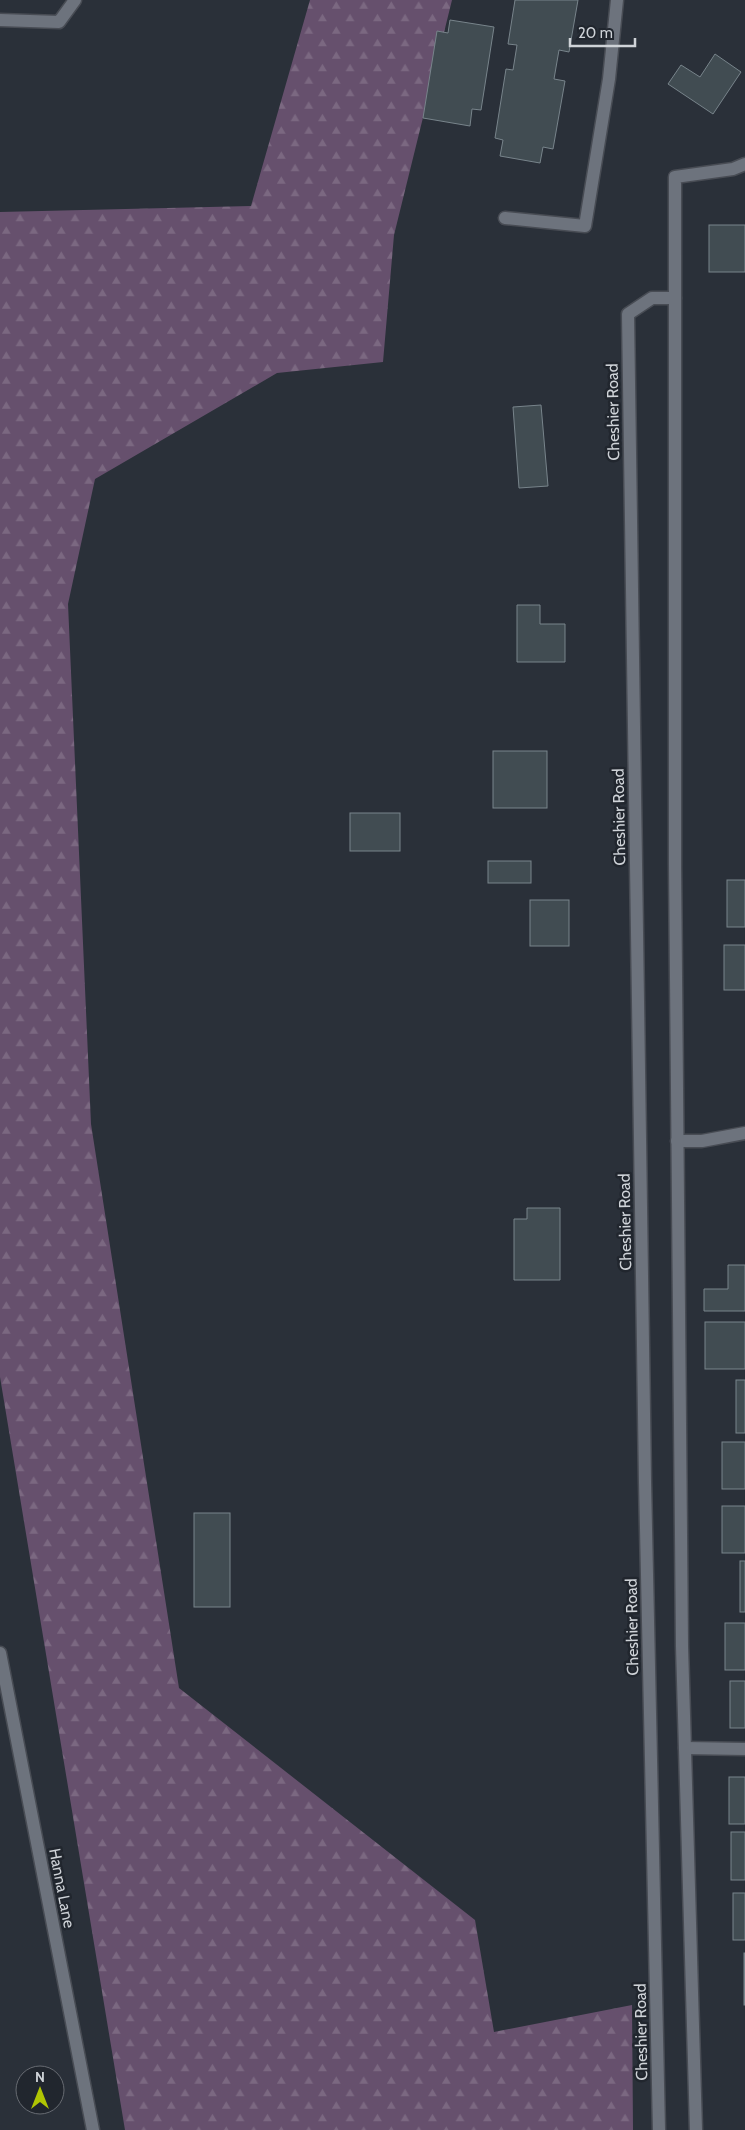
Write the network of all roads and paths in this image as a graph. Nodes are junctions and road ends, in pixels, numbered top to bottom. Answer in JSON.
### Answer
{"nodes":[{"id":1,"x":75,"y":0,"type":"edge"},
{"id":2,"x":617,"y":0,"type":"edge"},
{"id":3,"x":0,"y":20,"type":"edge"},
{"id":4,"x":745,"y":164,"type":"edge"},
{"id":5,"x":505,"y":218,"type":"dead end"},
{"id":6,"x":675,"y":298,"type":"junction"},
{"id":7,"x":745,"y":1133,"type":"edge"},
{"id":8,"x":677,"y":1141,"type":"junction"},
{"id":9,"x":0,"y":1653,"type":"edge"},
{"id":10,"x":685,"y":1748,"type":"junction"},
{"id":11,"x":745,"y":1749,"type":"edge"},
{"id":12,"x":93,"y":2130,"type":"edge"},
{"id":13,"x":659,"y":2130,"type":"edge"},
{"id":14,"x":696,"y":2130,"type":"edge"}],
"edges":[{"from":1,"to":3,"type":"street"},
{"from":2,"to":5,"type":"street"},
{"from":4,"to":6,"type":"street"},
{"from":6,"to":8,"type":"street"},
{"from":6,"to":13,"type":"street","name":"Cheshier Road"},
{"from":7,"to":8,"type":"street"},
{"from":8,"to":10,"type":"street"},
{"from":9,"to":12,"type":"street","name":"Hanna Lane"},
{"from":10,"to":11,"type":"street"},
{"from":10,"to":14,"type":"street"}]}
